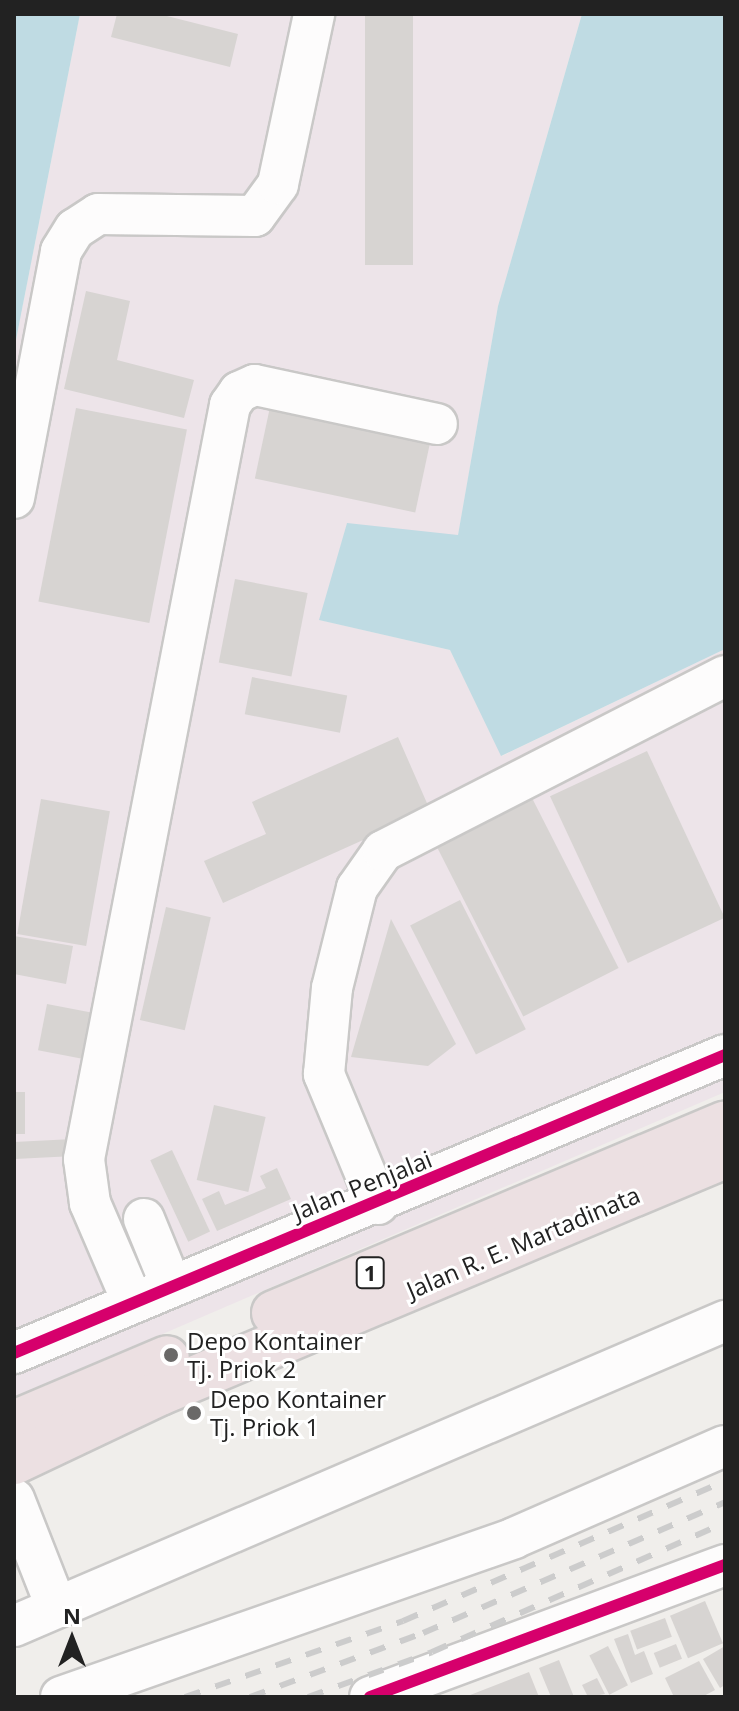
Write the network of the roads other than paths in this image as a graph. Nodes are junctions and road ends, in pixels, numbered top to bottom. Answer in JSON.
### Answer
{"nodes":[{"id":1,"x":314,"y":14,"type":"edge"},
{"id":2,"x":437,"y":424,"type":"dead end"},
{"id":3,"x":14,"y":498,"type":"edge"},
{"id":4,"x":725,"y":676,"type":"edge"},
{"id":5,"x":725,"y":1055,"type":"edge"},
{"id":6,"x":725,"y":1123,"type":"edge"},
{"id":7,"x":725,"y":1156,"type":"edge"},
{"id":8,"x":378,"y":1204,"type":"junction"},
{"id":9,"x":144,"y":1219,"type":"dead end"},
{"id":10,"x":171,"y":1285,"type":"junction"},
{"id":11,"x":133,"y":1303,"type":"junction"},
{"id":12,"x":725,"y":1321,"type":"edge"},
{"id":13,"x":14,"y":1353,"type":"edge"},
{"id":14,"x":14,"y":1423,"type":"edge"},
{"id":15,"x":725,"y":1446,"type":"edge"},
{"id":16,"x":14,"y":1462,"type":"edge"},
{"id":17,"x":14,"y":1499,"type":"edge"},
{"id":18,"x":725,"y":1565,"type":"edge"},
{"id":19,"x":56,"y":1606,"type":"junction"},
{"id":20,"x":14,"y":1626,"type":"edge"},
{"id":21,"x":61,"y":1697,"type":"edge"},
{"id":22,"x":370,"y":1697,"type":"edge"}],
"edges":[{"from":1,"to":3,"type":"street"},
{"from":2,"to":11,"type":"street"},
{"from":4,"to":8,"type":"street"},
{"from":5,"to":8,"type":"street","name":"Jalan Penjalai"},
{"from":6,"to":14,"type":"highway","name":"Jalan R. E. Martadinata","number":"1"},
{"from":7,"to":16,"type":"highway","name":"Jalan R. E. Martadinata","number":"1"},
{"from":8,"to":10,"type":"street","name":"Jalan Penjalai"},
{"from":9,"to":10,"type":"street"},
{"from":10,"to":11,"type":"street","name":"Jalan Penjalai"},
{"from":11,"to":13,"type":"street","name":"Jalan Penjalai"},
{"from":12,"to":19,"type":"street"},
{"from":15,"to":21,"type":"street"},
{"from":17,"to":19,"type":"street"},
{"from":18,"to":22,"type":"street"},
{"from":19,"to":20,"type":"street"}]}
